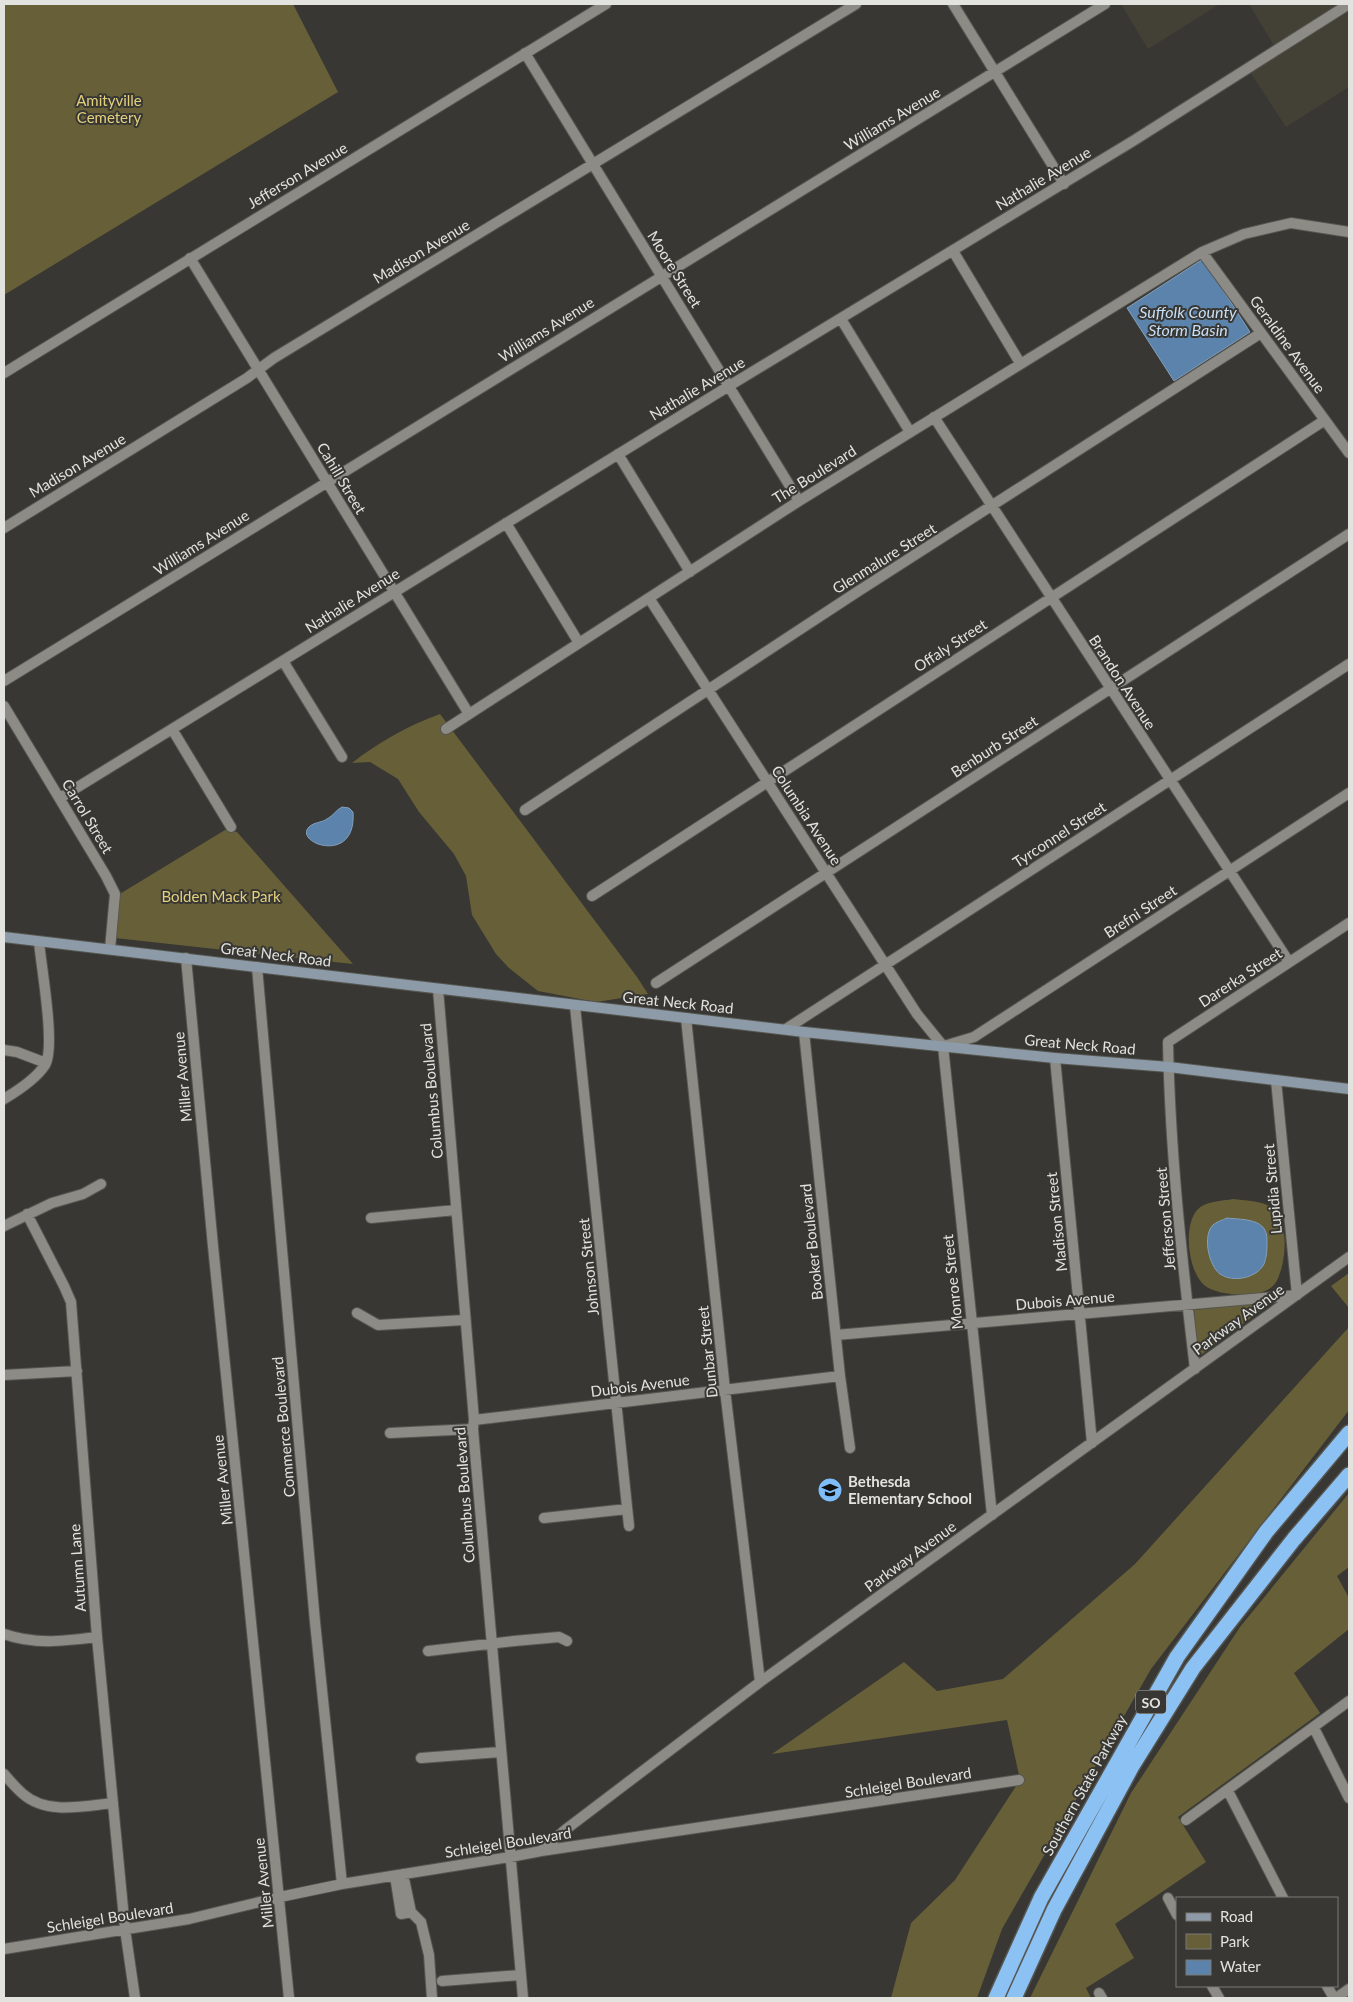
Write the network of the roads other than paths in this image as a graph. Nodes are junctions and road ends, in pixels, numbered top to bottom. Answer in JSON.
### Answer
{"nodes":[{"id":1,"x":606,"y":4,"type":"edge"},
{"id":2,"x":856,"y":4,"type":"edge"},
{"id":3,"x":953,"y":4,"type":"edge"},
{"id":4,"x":1105,"y":4,"type":"edge"},
{"id":5,"x":1349,"y":4,"type":"edge"},
{"id":6,"x":525,"y":54,"type":"junction"},
{"id":7,"x":995,"y":72,"type":"junction"},
{"id":8,"x":593,"y":164,"type":"junction"},
{"id":9,"x":1064,"y":184,"type":"junction"},
{"id":10,"x":1349,"y":232,"type":"edge"},
{"id":11,"x":952,"y":251,"type":"junction"},
{"id":12,"x":1202,"y":252,"type":"junction"},
{"id":13,"x":190,"y":258,"type":"junction"},
{"id":14,"x":662,"y":276,"type":"junction"},
{"id":15,"x":841,"y":319,"type":"junction"},
{"id":16,"x":1262,"y":333,"type":"junction"},
{"id":17,"x":1020,"y":363,"type":"junction"},
{"id":18,"x":258,"y":370,"type":"junction"},
{"id":19,"x":4,"y":373,"type":"edge"},
{"id":20,"x":729,"y":386,"type":"junction"},
{"id":21,"x":934,"y":417,"type":"junction"},
{"id":22,"x":1325,"y":420,"type":"junction"},
{"id":23,"x":910,"y":432,"type":"junction"},
{"id":24,"x":1349,"y":453,"type":"edge"},
{"id":25,"x":618,"y":454,"type":"junction"},
{"id":26,"x":327,"y":481,"type":"junction"},
{"id":27,"x":799,"y":501,"type":"junction"},
{"id":28,"x":992,"y":507,"type":"junction"},
{"id":29,"x":506,"y":523,"type":"junction"},
{"id":30,"x":4,"y":528,"type":"edge"},
{"id":31,"x":1349,"y":534,"type":"edge"},
{"id":32,"x":690,"y":572,"type":"junction"},
{"id":33,"x":394,"y":592,"type":"junction"},
{"id":34,"x":649,"y":598,"type":"junction"},
{"id":35,"x":1051,"y":598,"type":"junction"},
{"id":36,"x":579,"y":643,"type":"junction"},
{"id":37,"x":283,"y":661,"type":"junction"},
{"id":38,"x":1349,"y":664,"type":"edge"},
{"id":39,"x":4,"y":681,"type":"edge"},
{"id":40,"x":1110,"y":688,"type":"junction"},
{"id":41,"x":708,"y":690,"type":"junction"},
{"id":42,"x":4,"y":706,"type":"edge"},
{"id":43,"x":469,"y":714,"type":"junction"},
{"id":44,"x":172,"y":729,"type":"junction"},
{"id":45,"x":446,"y":729,"type":"dead end"},
{"id":46,"x":342,"y":758,"type":"dead end"},
{"id":47,"x":1170,"y":780,"type":"junction"},
{"id":48,"x":767,"y":781,"type":"junction"},
{"id":49,"x":1349,"y":793,"type":"edge"},
{"id":50,"x":60,"y":798,"type":"junction"},
{"id":51,"x":525,"y":810,"type":"dead end"},
{"id":52,"x":231,"y":827,"type":"dead end"},
{"id":53,"x":1229,"y":871,"type":"junction"},
{"id":54,"x":827,"y":873,"type":"junction"},
{"id":55,"x":592,"y":896,"type":"dead end"},
{"id":56,"x":1349,"y":923,"type":"edge"},
{"id":57,"x":4,"y":937,"type":"edge"},
{"id":58,"x":39,"y":942,"type":"junction"},
{"id":59,"x":110,"y":949,"type":"junction"},
{"id":60,"x":186,"y":958,"type":"junction"},
{"id":61,"x":1289,"y":962,"type":"junction"},
{"id":62,"x":885,"y":964,"type":"junction"},
{"id":63,"x":257,"y":967,"type":"junction"},
{"id":64,"x":656,"y":983,"type":"dead end"},
{"id":65,"x":438,"y":989,"type":"junction"},
{"id":66,"x":575,"y":1006,"type":"junction"},
{"id":67,"x":686,"y":1018,"type":"junction"},
{"id":68,"x":786,"y":1028,"type":"junction"},
{"id":69,"x":804,"y":1032,"type":"junction"},
{"id":70,"x":944,"y":1046,"type":"junction"},
{"id":71,"x":4,"y":1050,"type":"edge"},
{"id":72,"x":1055,"y":1058,"type":"junction"},
{"id":73,"x":46,"y":1063,"type":"junction"},
{"id":74,"x":1169,"y":1067,"type":"junction"},
{"id":75,"x":1276,"y":1080,"type":"junction"},
{"id":76,"x":1349,"y":1089,"type":"edge"},
{"id":77,"x":4,"y":1099,"type":"edge"},
{"id":78,"x":101,"y":1184,"type":"dead end"},
{"id":79,"x":456,"y":1210,"type":"junction"},
{"id":80,"x":27,"y":1214,"type":"junction"},
{"id":81,"x":371,"y":1218,"type":"dead end"},
{"id":82,"x":4,"y":1226,"type":"edge"},
{"id":83,"x":1349,"y":1257,"type":"edge"},
{"id":84,"x":1297,"y":1295,"type":"junction"},
{"id":85,"x":1187,"y":1304,"type":"junction"},
{"id":86,"x":357,"y":1313,"type":"dead end"},
{"id":87,"x":1080,"y":1314,"type":"junction"},
{"id":88,"x":464,"y":1320,"type":"junction"},
{"id":89,"x":971,"y":1324,"type":"junction"},
{"id":90,"x":836,"y":1334,"type":"junction"},
{"id":91,"x":1195,"y":1369,"type":"junction"},
{"id":92,"x":77,"y":1371,"type":"junction"},
{"id":93,"x":4,"y":1375,"type":"edge"},
{"id":94,"x":840,"y":1376,"type":"junction"},
{"id":95,"x":726,"y":1390,"type":"junction"},
{"id":96,"x":617,"y":1403,"type":"junction"},
{"id":97,"x":473,"y":1425,"type":"junction"},
{"id":98,"x":390,"y":1433,"type":"dead end"},
{"id":99,"x":1349,"y":1433,"type":"edge"},
{"id":100,"x":1092,"y":1443,"type":"junction"},
{"id":101,"x":850,"y":1448,"type":"dead end"},
{"id":102,"x":1349,"y":1475,"type":"edge"},
{"id":103,"x":627,"y":1509,"type":"junction"},
{"id":104,"x":992,"y":1515,"type":"junction"},
{"id":105,"x":544,"y":1518,"type":"dead end"},
{"id":106,"x":629,"y":1526,"type":"dead end"},
{"id":107,"x":4,"y":1634,"type":"edge"},
{"id":108,"x":97,"y":1637,"type":"junction"},
{"id":109,"x":567,"y":1641,"type":"dead end"},
{"id":110,"x":492,"y":1645,"type":"junction"},
{"id":111,"x":428,"y":1651,"type":"dead end"},
{"id":112,"x":760,"y":1682,"type":"junction"},
{"id":113,"x":1349,"y":1701,"type":"edge"},
{"id":114,"x":1314,"y":1728,"type":"junction"},
{"id":115,"x":500,"y":1752,"type":"junction"},
{"id":116,"x":421,"y":1758,"type":"dead end"},
{"id":117,"x":4,"y":1774,"type":"edge"},
{"id":118,"x":1019,"y":1780,"type":"dead end"},
{"id":119,"x":1228,"y":1791,"type":"junction"},
{"id":120,"x":1349,"y":1798,"type":"edge"},
{"id":121,"x":113,"y":1803,"type":"junction"},
{"id":122,"x":1186,"y":1820,"type":"dead end"},
{"id":123,"x":541,"y":1851,"type":"junction"},
{"id":124,"x":510,"y":1857,"type":"junction"},
{"id":125,"x":399,"y":1875,"type":"junction"},
{"id":126,"x":342,"y":1884,"type":"junction"},
{"id":127,"x":280,"y":1897,"type":"junction"},
{"id":128,"x":1282,"y":1897,"type":"edge"},
{"id":129,"x":1168,"y":1898,"type":"dead end"},
{"id":130,"x":1176,"y":1913,"type":"edge"},
{"id":131,"x":126,"y":1929,"type":"junction"},
{"id":132,"x":4,"y":1949,"type":"edge"},
{"id":133,"x":521,"y":1975,"type":"junction"},
{"id":134,"x":442,"y":1981,"type":"dead end"},
{"id":135,"x":1328,"y":1987,"type":"edge"},
{"id":136,"x":1349,"y":1989,"type":"edge"},
{"id":137,"x":132,"y":1998,"type":"edge"},
{"id":138,"x":289,"y":1998,"type":"edge"},
{"id":139,"x":432,"y":1998,"type":"edge"},
{"id":140,"x":523,"y":1998,"type":"edge"},
{"id":141,"x":996,"y":1998,"type":"edge"},
{"id":142,"x":1014,"y":1998,"type":"edge"},
{"id":143,"x":1335,"y":1998,"type":"edge"}],
"edges":[{"from":1,"to":6,"type":"street","name":"Jefferson Avenue"},
{"from":2,"to":8,"type":"street","name":"Madison Avenue"},
{"from":3,"to":7,"type":"street"},
{"from":4,"to":7,"type":"street","name":"Williams Avenue"},
{"from":5,"to":9,"type":"street","name":"Nathalie Avenue"},
{"from":6,"to":8,"type":"street","name":"Moore Street"},
{"from":6,"to":13,"type":"street","name":"Jefferson Avenue"},
{"from":7,"to":9,"type":"street"},
{"from":7,"to":14,"type":"street","name":"Williams Avenue"},
{"from":8,"to":14,"type":"street","name":"Moore Street"},
{"from":8,"to":18,"type":"street","name":"Madison Avenue"},
{"from":9,"to":11,"type":"street","name":"Nathalie Avenue"},
{"from":10,"to":12,"type":"street","name":"The Boulevard"},
{"from":11,"to":15,"type":"street","name":"Nathalie Avenue"},
{"from":11,"to":17,"type":"street"},
{"from":12,"to":16,"type":"street","name":"Geraldine Avenue"},
{"from":12,"to":17,"type":"street","name":"The Boulevard"},
{"from":13,"to":18,"type":"street","name":"Cahill Street"},
{"from":13,"to":19,"type":"street","name":"Jefferson Avenue"},
{"from":14,"to":20,"type":"street","name":"Moore Street"},
{"from":14,"to":26,"type":"street","name":"Williams Avenue"},
{"from":15,"to":20,"type":"street","name":"Nathalie Avenue"},
{"from":15,"to":23,"type":"street"},
{"from":16,"to":22,"type":"street","name":"Geraldine Avenue"},
{"from":16,"to":28,"type":"street","name":"Glenmalure Street"},
{"from":17,"to":21,"type":"street","name":"The Boulevard"},
{"from":18,"to":26,"type":"street","name":"Cahill Street"},
{"from":18,"to":30,"type":"street","name":"Madison Avenue"},
{"from":20,"to":25,"type":"street","name":"Nathalie Avenue"},
{"from":20,"to":27,"type":"street","name":"Moore Street"},
{"from":21,"to":23,"type":"street","name":"The Boulevard"},
{"from":21,"to":28,"type":"street","name":"Brandon Avenue"},
{"from":22,"to":24,"type":"street","name":"Geraldine Avenue"},
{"from":22,"to":35,"type":"street","name":"Offaly Street"},
{"from":23,"to":27,"type":"street","name":"The Boulevard"},
{"from":25,"to":29,"type":"street","name":"Nathalie Avenue"},
{"from":25,"to":32,"type":"street"},
{"from":26,"to":33,"type":"street","name":"Cahill Street"},
{"from":26,"to":39,"type":"street","name":"Williams Avenue"},
{"from":27,"to":32,"type":"street","name":"The Boulevard"},
{"from":28,"to":35,"type":"street","name":"Brandon Avenue"},
{"from":28,"to":41,"type":"street","name":"Glenmalure Street"},
{"from":29,"to":33,"type":"street","name":"Nathalie Avenue"},
{"from":29,"to":36,"type":"street"},
{"from":31,"to":40,"type":"street","name":"Benburb Street"},
{"from":32,"to":34,"type":"street","name":"The Boulevard"},
{"from":33,"to":37,"type":"street","name":"Nathalie Avenue"},
{"from":33,"to":43,"type":"street","name":"Cahill Street"},
{"from":34,"to":36,"type":"street","name":"The Boulevard"},
{"from":34,"to":41,"type":"street","name":"Columbia Avenue"},
{"from":35,"to":40,"type":"street","name":"Brandon Avenue"},
{"from":35,"to":48,"type":"street","name":"Offaly Street"},
{"from":36,"to":43,"type":"street","name":"The Boulevard"},
{"from":37,"to":44,"type":"street","name":"Nathalie Avenue"},
{"from":37,"to":46,"type":"street"},
{"from":38,"to":47,"type":"street","name":"Tyrconnel Street"},
{"from":40,"to":47,"type":"street","name":"Brandon Avenue"},
{"from":40,"to":54,"type":"street","name":"Benburb Street"},
{"from":41,"to":48,"type":"street","name":"Columbia Avenue"},
{"from":41,"to":51,"type":"street","name":"Glenmalure Street"},
{"from":42,"to":50,"type":"street","name":"Carrol Street"},
{"from":43,"to":45,"type":"street","name":"The Boulevard"},
{"from":44,"to":50,"type":"street","name":"Nathalie Avenue"},
{"from":44,"to":52,"type":"street"},
{"from":47,"to":53,"type":"street","name":"Brandon Avenue"},
{"from":47,"to":62,"type":"street","name":"Tyrconnel Street"},
{"from":48,"to":54,"type":"street","name":"Columbia Avenue"},
{"from":48,"to":55,"type":"street","name":"Offaly Street"},
{"from":49,"to":53,"type":"street","name":"Brefni Street"},
{"from":50,"to":59,"type":"street","name":"Carrol Street"},
{"from":53,"to":61,"type":"street","name":"Brandon Avenue"},
{"from":53,"to":70,"type":"street","name":"Brefni Street"},
{"from":54,"to":62,"type":"street","name":"Columbia Avenue"},
{"from":54,"to":64,"type":"street","name":"Benburb Street"},
{"from":56,"to":61,"type":"street","name":"Darerka Street"},
{"from":57,"to":58,"type":"main road","name":"Great Neck Road"},
{"from":58,"to":59,"type":"main road","name":"Great Neck Road"},
{"from":58,"to":73,"type":"street"},
{"from":59,"to":60,"type":"main road","name":"Great Neck Road"},
{"from":60,"to":63,"type":"main road","name":"Great Neck Road"},
{"from":60,"to":127,"type":"street","name":"Miller Avenue"},
{"from":61,"to":74,"type":"street","name":"Darerka Street"},
{"from":62,"to":68,"type":"street","name":"Tyrconnel Street"},
{"from":62,"to":70,"type":"street","name":"Columbia Avenue"},
{"from":63,"to":65,"type":"main road","name":"Great Neck Road"},
{"from":63,"to":126,"type":"street","name":"Commerce Boulevard"},
{"from":65,"to":66,"type":"main road","name":"Great Neck Road"},
{"from":65,"to":79,"type":"street","name":"Columbus Boulevard"},
{"from":66,"to":67,"type":"main road","name":"Great Neck Road"},
{"from":66,"to":96,"type":"street","name":"Johnson Street"},
{"from":67,"to":68,"type":"main road","name":"Great Neck Road"},
{"from":67,"to":95,"type":"street","name":"Dunbar Street"},
{"from":68,"to":69,"type":"main road","name":"Great Neck Road"},
{"from":69,"to":70,"type":"main road","name":"Great Neck Road"},
{"from":69,"to":90,"type":"street","name":"Booker Boulevard"},
{"from":70,"to":72,"type":"main road","name":"Great Neck Road"},
{"from":70,"to":89,"type":"street","name":"Monroe Street"},
{"from":71,"to":73,"type":"street"},
{"from":72,"to":74,"type":"main road","name":"Great Neck Road"},
{"from":72,"to":87,"type":"street","name":"Madison Street"},
{"from":73,"to":77,"type":"street"},
{"from":74,"to":75,"type":"main road","name":"Great Neck Road"},
{"from":74,"to":85,"type":"street","name":"Jefferson Street"},
{"from":75,"to":76,"type":"main road","name":"Great Neck Road"},
{"from":75,"to":84,"type":"street","name":"Lupidia Street"},
{"from":78,"to":80,"type":"street"},
{"from":79,"to":81,"type":"street"},
{"from":79,"to":88,"type":"street","name":"Columbus Boulevard"},
{"from":80,"to":82,"type":"street"},
{"from":80,"to":92,"type":"street","name":"Autumn Lane"},
{"from":83,"to":84,"type":"street","name":"Parkway Avenue"},
{"from":84,"to":85,"type":"street","name":"Dubois Avenue"},
{"from":84,"to":91,"type":"street","name":"Parkway Avenue"},
{"from":85,"to":87,"type":"street","name":"Dubois Avenue"},
{"from":85,"to":91,"type":"street","name":"Jefferson Street"},
{"from":86,"to":88,"type":"street"},
{"from":87,"to":89,"type":"street","name":"Dubois Avenue"},
{"from":87,"to":100,"type":"street","name":"Madison Street"},
{"from":88,"to":97,"type":"street","name":"Columbus Boulevard"},
{"from":89,"to":90,"type":"street","name":"Dubois Avenue"},
{"from":89,"to":104,"type":"street","name":"Monroe Street"},
{"from":90,"to":94,"type":"street","name":"Booker Boulevard"},
{"from":91,"to":100,"type":"street","name":"Parkway Avenue"},
{"from":92,"to":93,"type":"street"},
{"from":92,"to":108,"type":"street","name":"Autumn Lane"},
{"from":94,"to":95,"type":"street","name":"Dubois Avenue"},
{"from":94,"to":101,"type":"street","name":"Booker Boulevard"},
{"from":95,"to":96,"type":"street","name":"Dubois Avenue"},
{"from":95,"to":112,"type":"street","name":"Dunbar Street"},
{"from":96,"to":97,"type":"street","name":"Dubois Avenue"},
{"from":96,"to":103,"type":"street","name":"Johnson Street"},
{"from":97,"to":98,"type":"street","name":"Dubois Avenue"},
{"from":97,"to":110,"type":"street","name":"Columbus Boulevard"},
{"from":99,"to":141,"type":"highway","name":"Southern State Parkway","number":"SO"},
{"from":100,"to":104,"type":"street","name":"Parkway Avenue"},
{"from":102,"to":142,"type":"highway","number":"SO"},
{"from":103,"to":105,"type":"street"},
{"from":103,"to":106,"type":"street","name":"Johnson Street"},
{"from":104,"to":112,"type":"street","name":"Parkway Avenue"},
{"from":107,"to":108,"type":"street"},
{"from":108,"to":121,"type":"street","name":"Autumn Lane"},
{"from":109,"to":110,"type":"street"},
{"from":110,"to":111,"type":"street"},
{"from":110,"to":115,"type":"street","name":"Columbus Boulevard"},
{"from":112,"to":123,"type":"street","name":"Parkway Avenue"},
{"from":113,"to":114,"type":"street"},
{"from":114,"to":119,"type":"street"},
{"from":114,"to":120,"type":"street"},
{"from":115,"to":116,"type":"street"},
{"from":115,"to":124,"type":"street","name":"Columbus Boulevard"},
{"from":117,"to":121,"type":"street"},
{"from":118,"to":123,"type":"street","name":"Schleigel Boulevard"},
{"from":119,"to":122,"type":"street"},
{"from":119,"to":128,"type":"street"},
{"from":121,"to":131,"type":"street","name":"Autumn Lane"},
{"from":123,"to":124,"type":"street","name":"Schleigel Boulevard"},
{"from":124,"to":125,"type":"street","name":"Schleigel Boulevard"},
{"from":124,"to":133,"type":"street","name":"Columbus Boulevard"},
{"from":125,"to":126,"type":"street","name":"Schleigel Boulevard"},
{"from":125,"to":139,"type":"street"},
{"from":126,"to":127,"type":"street","name":"Schleigel Boulevard"},
{"from":127,"to":131,"type":"street","name":"Schleigel Boulevard"},
{"from":127,"to":138,"type":"street","name":"Miller Avenue"},
{"from":129,"to":130,"type":"street"},
{"from":131,"to":132,"type":"street","name":"Schleigel Boulevard"},
{"from":131,"to":137,"type":"street","name":"Autumn Lane"},
{"from":133,"to":134,"type":"street"},
{"from":133,"to":140,"type":"street","name":"Columbus Boulevard"},
{"from":135,"to":143,"type":"street"},
{"from":136,"to":143,"type":"street"}]}
